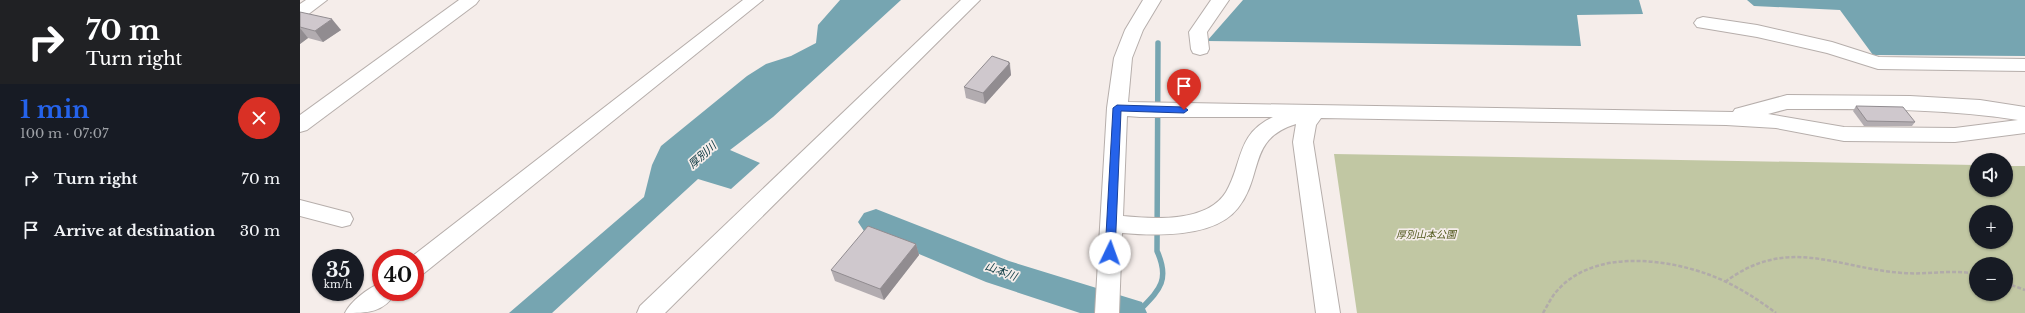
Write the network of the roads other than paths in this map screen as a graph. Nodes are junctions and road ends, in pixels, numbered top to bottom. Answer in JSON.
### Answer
{"nodes":[{"id":1,"x":318,"y":0,"type":"edge"},
{"id":2,"x":470,"y":0,"type":"edge"},
{"id":3,"x":754,"y":0,"type":"edge"},
{"id":4,"x":971,"y":0,"type":"edge"},
{"id":5,"x":1152,"y":0,"type":"edge"},
{"id":6,"x":1220,"y":0,"type":"edge"},
{"id":7,"x":300,"y":12,"type":"edge"},
{"id":8,"x":1704,"y":23,"type":"dead end"},
{"id":9,"x":1200,"y":48,"type":"dead end"},
{"id":10,"x":2025,"y":65,"type":"edge"},
{"id":11,"x":1117,"y":108,"type":"junction"},
{"id":12,"x":1316,"y":111,"type":"junction"},
{"id":13,"x":2025,"y":114,"type":"edge"},
{"id":14,"x":1726,"y":118,"type":"junction"},
{"id":15,"x":1776,"y":122,"type":"junction"},
{"id":16,"x":2025,"y":122,"type":"edge"},
{"id":17,"x":300,"y":125,"type":"edge"},
{"id":18,"x":2025,"y":126,"type":"edge"},
{"id":19,"x":300,"y":208,"type":"edge"},
{"id":20,"x":342,"y":219,"type":"dead end"},
{"id":21,"x":1112,"y":224,"type":"junction"},
{"id":22,"x":424,"y":260,"type":"edge"},
{"id":23,"x":372,"y":301,"type":"edge"},
{"id":24,"x":357,"y":313,"type":"edge"},
{"id":25,"x":649,"y":313,"type":"edge"},
{"id":26,"x":1107,"y":313,"type":"edge"},
{"id":27,"x":1328,"y":313,"type":"edge"}],
"edges":[{"from":1,"to":7,"type":"street"},
{"from":2,"to":17,"type":"street"},
{"from":3,"to":22,"type":"street"},
{"from":4,"to":25,"type":"street"},
{"from":5,"to":11,"type":"street"},
{"from":6,"to":9,"type":"street"},
{"from":8,"to":10,"type":"street"},
{"from":11,"to":12,"type":"street"},
{"from":11,"to":21,"type":"street"},
{"from":12,"to":14,"type":"street"},
{"from":12,"to":21,"type":"street"},
{"from":12,"to":27,"type":"street"},
{"from":13,"to":14,"type":"street"},
{"from":14,"to":15,"type":"street"},
{"from":15,"to":16,"type":"street"},
{"from":15,"to":18,"type":"street"},
{"from":19,"to":20,"type":"street"},
{"from":21,"to":26,"type":"street"},
{"from":23,"to":24,"type":"street"}]}
